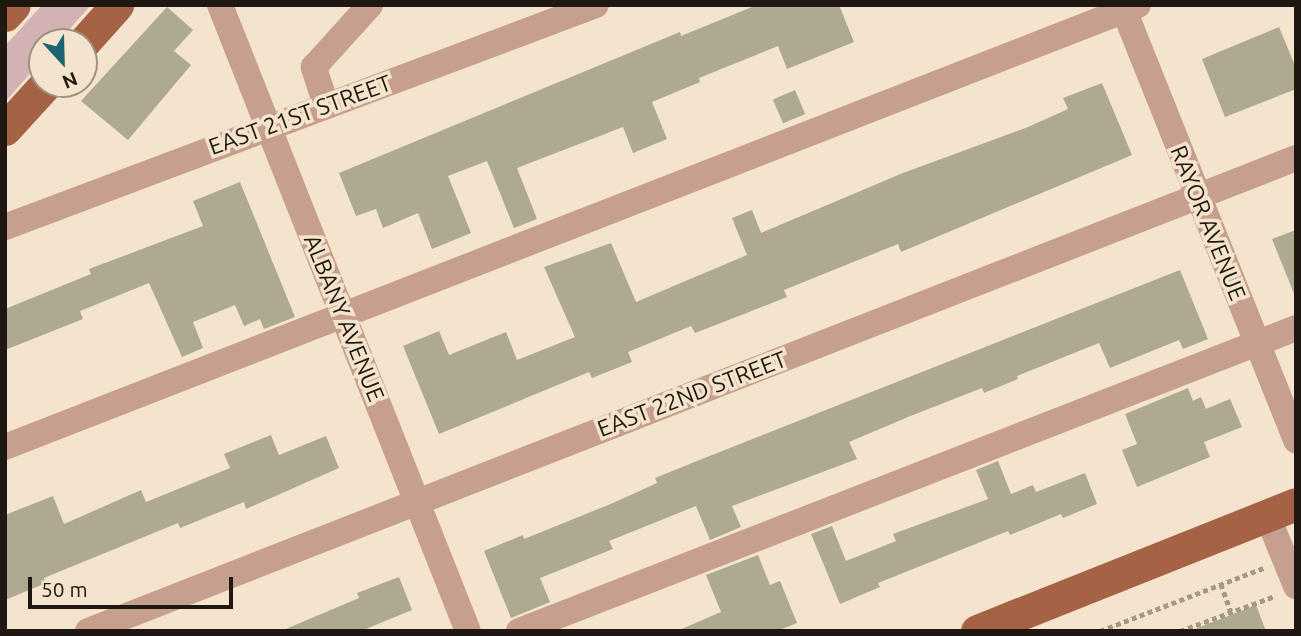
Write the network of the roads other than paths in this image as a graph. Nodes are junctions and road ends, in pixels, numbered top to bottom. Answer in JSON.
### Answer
{"nodes":[{"id":1,"x":14,"y":5,"type":"edge"},
{"id":2,"x":117,"y":5,"type":"edge"},
{"id":3,"x":220,"y":5,"type":"edge"},
{"id":4,"x":370,"y":5,"type":"edge"},
{"id":5,"x":596,"y":5,"type":"edge"},
{"id":6,"x":1128,"y":7,"type":"edge"},
{"id":7,"x":5,"y":15,"type":"edge"},
{"id":8,"x":96,"y":28,"type":"edge"},
{"id":9,"x":33,"y":98,"type":"edge"},
{"id":10,"x":327,"y":105,"type":"junction"},
{"id":11,"x":267,"y":127,"type":"junction"},
{"id":12,"x":5,"y":129,"type":"edge"},
{"id":13,"x":1296,"y":158,"type":"edge"},
{"id":14,"x":1196,"y":196,"type":"junction"},
{"id":15,"x":5,"y":227,"type":"edge"},
{"id":16,"x":344,"y":315,"type":"junction"},
{"id":17,"x":1296,"y":328,"type":"edge"},
{"id":18,"x":1256,"y":344,"type":"junction"},
{"id":19,"x":1296,"y":440,"type":"edge"},
{"id":20,"x":5,"y":447,"type":"edge"},
{"id":21,"x":418,"y":501,"type":"junction"},
{"id":22,"x":1281,"y":509,"type":"edge"},
{"id":23,"x":1286,"y":591,"type":"edge"},
{"id":24,"x":88,"y":631,"type":"edge"},
{"id":25,"x":468,"y":631,"type":"edge"},
{"id":26,"x":519,"y":631,"type":"edge"},
{"id":27,"x":977,"y":631,"type":"edge"}],
"edges":[{"from":1,"to":7,"type":"main road"},
{"from":2,"to":8,"type":"main road"},
{"from":3,"to":11,"type":"street","name":"ALBANY AVENUE"},
{"from":4,"to":10,"type":"street"},
{"from":5,"to":10,"type":"street","name":"EAST 21ST STREET"},
{"from":6,"to":14,"type":"street","name":"RAYOR AVENUE"},
{"from":6,"to":16,"type":"street"},
{"from":9,"to":12,"type":"main road"},
{"from":10,"to":11,"type":"street","name":"EAST 21ST STREET"},
{"from":11,"to":15,"type":"street","name":"EAST 21ST STREET"},
{"from":11,"to":16,"type":"street","name":"ALBANY AVENUE"},
{"from":13,"to":14,"type":"street","name":"EAST 22ND STREET"},
{"from":14,"to":18,"type":"street","name":"RAYOR AVENUE"},
{"from":14,"to":21,"type":"street","name":"EAST 22ND STREET"},
{"from":16,"to":20,"type":"street"},
{"from":16,"to":21,"type":"street","name":"ALBANY AVENUE"},
{"from":17,"to":18,"type":"street"},
{"from":18,"to":19,"type":"street","name":"RAYOR AVENUE"},
{"from":18,"to":26,"type":"street"},
{"from":21,"to":24,"type":"street","name":"EAST 22ND STREET"},
{"from":21,"to":25,"type":"street","name":"ALBANY AVENUE"},
{"from":22,"to":23,"type":"street"},
{"from":22,"to":27,"type":"main road"}]}
